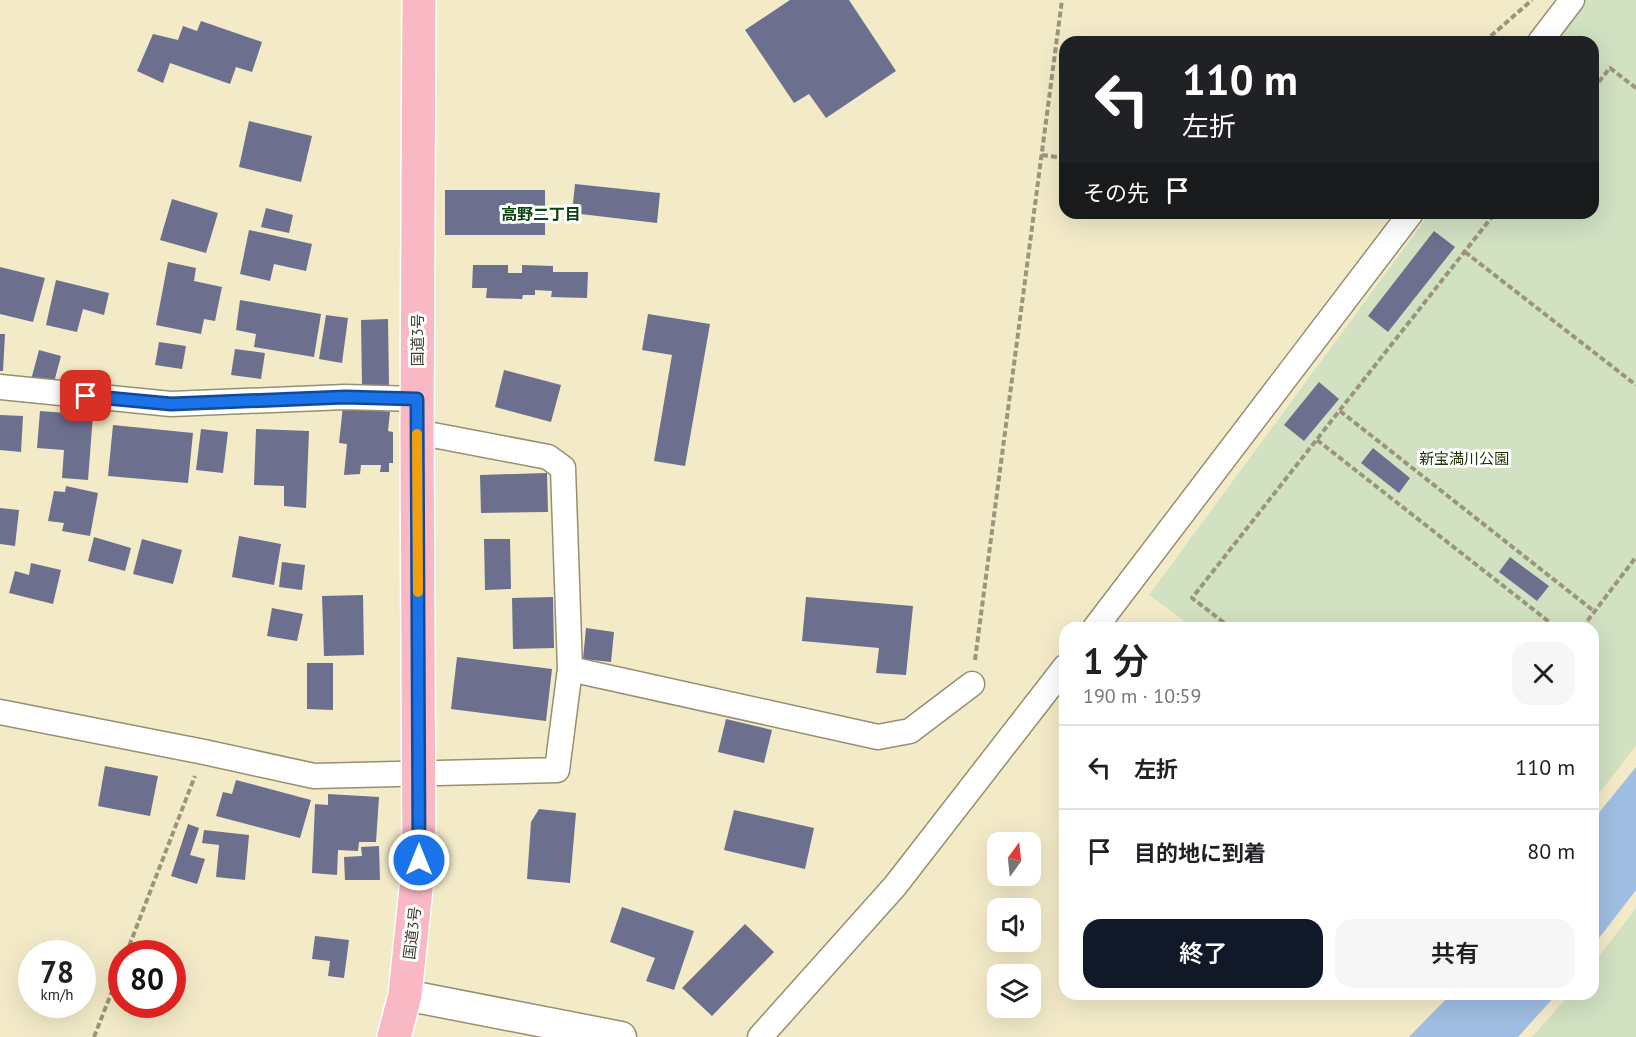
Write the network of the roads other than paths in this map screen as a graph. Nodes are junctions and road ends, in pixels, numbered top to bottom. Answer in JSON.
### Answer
{"nodes":[{"id":1,"x":419,"y":0,"type":"edge"},
{"id":2,"x":1572,"y":0,"type":"edge"},
{"id":3,"x":1545,"y":36,"type":"edge"},
{"id":4,"x":1406,"y":219,"type":"edge"},
{"id":5,"x":0,"y":387,"type":"edge"},
{"id":6,"x":417,"y":399,"type":"junction"},
{"id":7,"x":417,"y":432,"type":"junction"},
{"id":8,"x":1100,"y":622,"type":"edge"},
{"id":9,"x":570,"y":669,"type":"junction"},
{"id":10,"x":1059,"y":675,"type":"edge"},
{"id":11,"x":972,"y":684,"type":"road end"},
{"id":12,"x":0,"y":712,"type":"edge"},
{"id":13,"x":420,"y":772,"type":"junction"},
{"id":14,"x":405,"y":995,"type":"junction"},
{"id":15,"x":394,"y":1037,"type":"edge"},
{"id":16,"x":621,"y":1037,"type":"edge"},
{"id":17,"x":760,"y":1037,"type":"edge"}],
"edges":[{"from":1,"to":6,"type":"highway","name":"国道3号"},
{"from":2,"to":3,"type":"street"},
{"from":4,"to":8,"type":"street"},
{"from":5,"to":6,"type":"street"},
{"from":6,"to":7,"type":"highway","name":"国道3号"},
{"from":7,"to":9,"type":"street"},
{"from":7,"to":13,"type":"highway","name":"国道3号"},
{"from":9,"to":11,"type":"street"},
{"from":9,"to":13,"type":"street"},
{"from":10,"to":17,"type":"street"},
{"from":12,"to":13,"type":"street"},
{"from":13,"to":14,"type":"highway","name":"国道3号"},
{"from":14,"to":15,"type":"highway","name":"国道3号"},
{"from":14,"to":16,"type":"street"}]}
